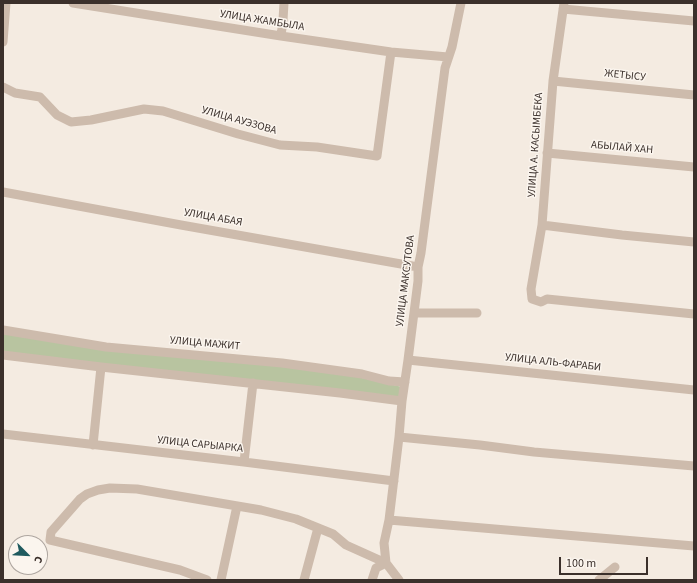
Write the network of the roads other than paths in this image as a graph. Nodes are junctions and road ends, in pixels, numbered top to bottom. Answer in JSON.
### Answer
{"nodes":[{"id":1,"x":6,"y":3,"type":"edge"},
{"id":2,"x":73,"y":3,"type":"edge"},
{"id":3,"x":284,"y":3,"type":"edge"},
{"id":4,"x":461,"y":3,"type":"edge"},
{"id":5,"x":563,"y":6,"type":"edge"},
{"id":6,"x":694,"y":21,"type":"edge"},
{"id":7,"x":281,"y":36,"type":"junction"},
{"id":8,"x":3,"y":42,"type":"edge"},
{"id":9,"x":391,"y":52,"type":"junction"},
{"id":10,"x":448,"y":57,"type":"junction"},
{"id":11,"x":553,"y":81,"type":"junction"},
{"id":12,"x":3,"y":87,"type":"edge"},
{"id":13,"x":694,"y":95,"type":"edge"},
{"id":14,"x":547,"y":153,"type":"junction"},
{"id":15,"x":694,"y":167,"type":"edge"},
{"id":16,"x":3,"y":192,"type":"edge"},
{"id":17,"x":542,"y":225,"type":"junction"},
{"id":18,"x":694,"y":242,"type":"edge"},
{"id":19,"x":418,"y":267,"type":"junction"},
{"id":20,"x":414,"y":313,"type":"junction"},
{"id":21,"x":477,"y":313,"type":"dead end"},
{"id":22,"x":694,"y":314,"type":"edge"},
{"id":23,"x":3,"y":330,"type":"edge"},
{"id":24,"x":3,"y":355,"type":"edge"},
{"id":25,"x":408,"y":360,"type":"junction"},
{"id":26,"x":101,"y":367,"type":"junction"},
{"id":27,"x":405,"y":382,"type":"junction"},
{"id":28,"x":253,"y":384,"type":"junction"},
{"id":29,"x":694,"y":390,"type":"edge"},
{"id":30,"x":402,"y":401,"type":"junction"},
{"id":31,"x":3,"y":434,"type":"edge"},
{"id":32,"x":399,"y":437,"type":"junction"},
{"id":33,"x":93,"y":445,"type":"junction"},
{"id":34,"x":244,"y":462,"type":"junction"},
{"id":35,"x":694,"y":466,"type":"edge"},
{"id":36,"x":394,"y":481,"type":"junction"},
{"id":37,"x":237,"y":506,"type":"junction"},
{"id":38,"x":389,"y":520,"type":"junction"},
{"id":39,"x":318,"y":528,"type":"junction"},
{"id":40,"x":694,"y":546,"type":"edge"},
{"id":41,"x":386,"y":563,"type":"junction"},
{"id":42,"x":615,"y":567,"type":"dead end"},
{"id":43,"x":207,"y":580,"type":"edge"},
{"id":44,"x":221,"y":580,"type":"edge"},
{"id":45,"x":304,"y":580,"type":"edge"},
{"id":46,"x":372,"y":580,"type":"edge"},
{"id":47,"x":399,"y":580,"type":"edge"},
{"id":48,"x":600,"y":580,"type":"edge"}],
"edges":[{"from":1,"to":8,"type":"street"},
{"from":2,"to":7,"type":"street","name":"УЛИЦА ЖАМБЫЛА"},
{"from":3,"to":7,"type":"street"},
{"from":4,"to":10,"type":"street","name":"УЛИЦА МАКСУТОВА"},
{"from":5,"to":6,"type":"street"},
{"from":5,"to":11,"type":"street","name":"УЛИЦА А. КАСЫМБЕКА"},
{"from":7,"to":9,"type":"street","name":"УЛИЦА ЖАМБЫЛА"},
{"from":9,"to":10,"type":"street","name":"УЛИЦА ЖАМБЫЛА"},
{"from":9,"to":12,"type":"street","name":"УЛИЦА АУЭЗОВА"},
{"from":10,"to":19,"type":"street","name":"УЛИЦА МАКСУТОВА"},
{"from":11,"to":13,"type":"street","name":"ЖЕТЫСУ"},
{"from":11,"to":14,"type":"street","name":"УЛИЦА А. КАСЫМБЕКА"},
{"from":14,"to":15,"type":"street","name":"АБЫЛАЙ ХАН"},
{"from":14,"to":17,"type":"street","name":"УЛИЦА А. КАСЫМБЕКА"},
{"from":16,"to":19,"type":"street","name":"УЛИЦА АБАЯ"},
{"from":17,"to":18,"type":"street"},
{"from":17,"to":22,"type":"street","name":"УЛИЦА А. КАСЫМБЕКА"},
{"from":19,"to":20,"type":"street","name":"УЛИЦА МАКСУТОВА"},
{"from":20,"to":21,"type":"street"},
{"from":20,"to":25,"type":"street","name":"УЛИЦА МАКСУТОВА"},
{"from":23,"to":27,"type":"street","name":"УЛИЦА МАЖИТ"},
{"from":24,"to":26,"type":"street"},
{"from":25,"to":27,"type":"street","name":"УЛИЦА МАКСУТОВА"},
{"from":25,"to":29,"type":"street","name":"УЛИЦА АЛЬ-ФАРАБИ"},
{"from":26,"to":28,"type":"street"},
{"from":26,"to":33,"type":"street"},
{"from":27,"to":30,"type":"street","name":"УЛИЦА МАКСУТОВА"},
{"from":28,"to":30,"type":"street"},
{"from":28,"to":34,"type":"street"},
{"from":30,"to":32,"type":"street","name":"УЛИЦА МАКСУТОВА"},
{"from":31,"to":33,"type":"street","name":"УЛИЦА САРЫАРКА"},
{"from":32,"to":35,"type":"street"},
{"from":32,"to":36,"type":"street","name":"УЛИЦА МАКСУТОВА"},
{"from":33,"to":34,"type":"street","name":"УЛИЦА САРЫАРКА"},
{"from":34,"to":36,"type":"street","name":"УЛИЦА САРЫАРКА"},
{"from":36,"to":38,"type":"street","name":"УЛИЦА МАКСУТОВА"},
{"from":37,"to":39,"type":"street"},
{"from":37,"to":43,"type":"street"},
{"from":37,"to":44,"type":"street"},
{"from":38,"to":40,"type":"street"},
{"from":38,"to":41,"type":"street","name":"УЛИЦА МАКСУТОВА"},
{"from":39,"to":41,"type":"street"},
{"from":39,"to":45,"type":"street"},
{"from":41,"to":46,"type":"street"},
{"from":41,"to":47,"type":"street"},
{"from":42,"to":48,"type":"street"}]}
